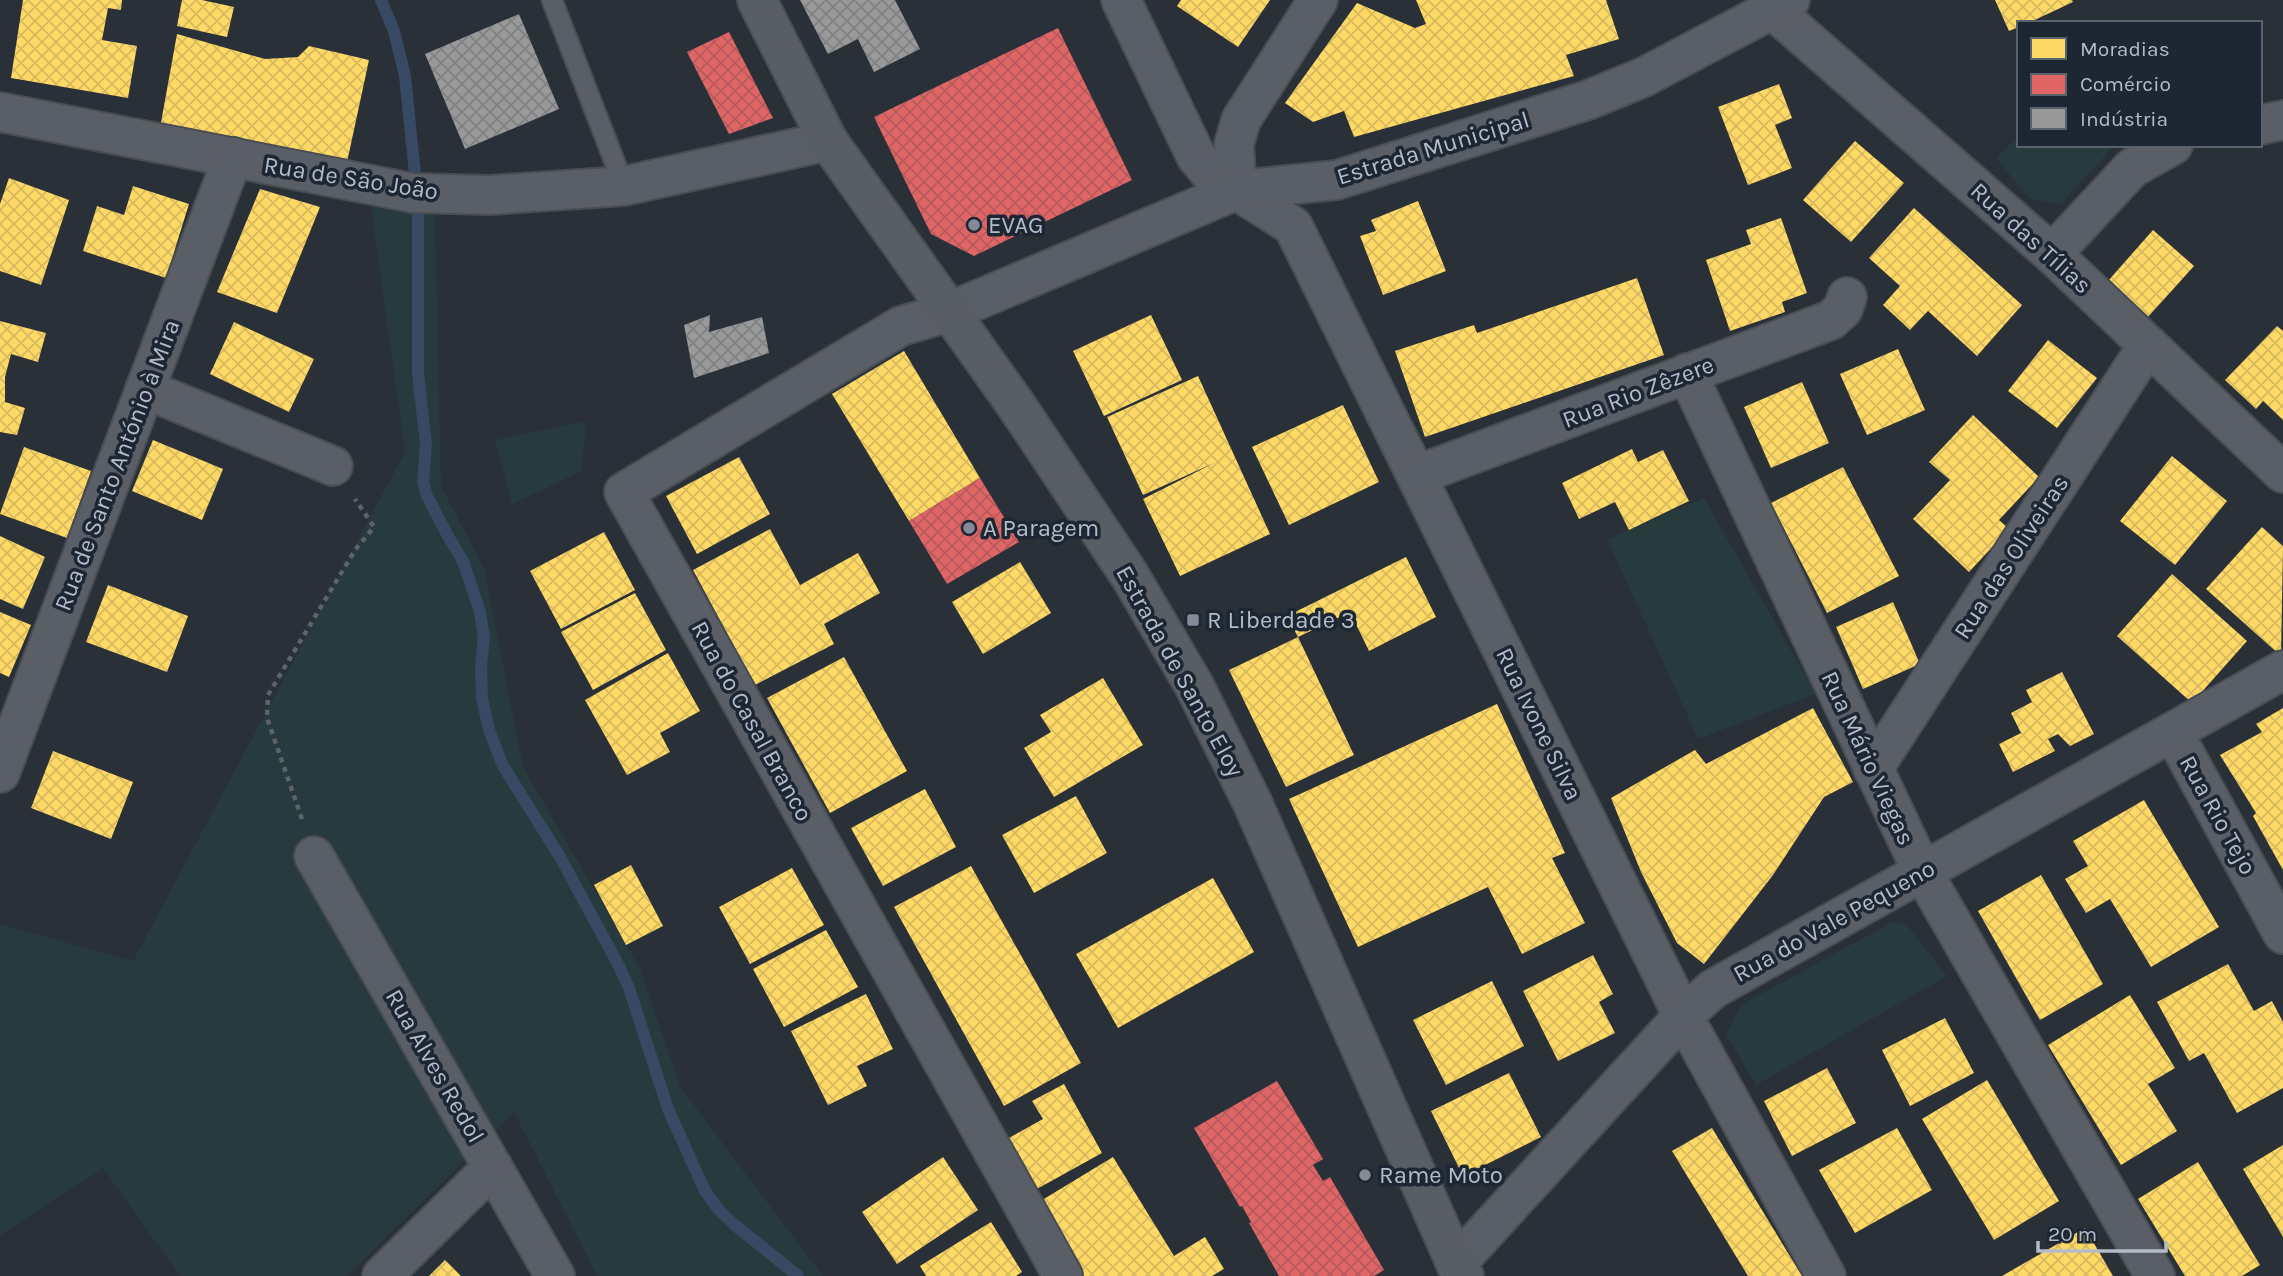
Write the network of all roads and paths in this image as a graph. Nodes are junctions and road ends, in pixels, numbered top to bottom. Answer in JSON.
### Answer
{"nodes":[{"id":1,"x":552,"y":0,"type":"edge"},
{"id":2,"x":757,"y":0,"type":"edge"},
{"id":3,"x":1121,"y":0,"type":"edge"},
{"id":4,"x":1318,"y":0,"type":"edge"},
{"id":5,"x":1782,"y":5,"type":"edge"},
{"id":6,"x":0,"y":112,"type":"edge"},
{"id":7,"x":2283,"y":120,"type":"edge"},
{"id":8,"x":2262,"y":125,"type":"edge"},
{"id":9,"x":828,"y":141,"type":"junction"},
{"id":10,"x":2169,"y":147,"type":"edge"},
{"id":11,"x":233,"y":157,"type":"junction"},
{"id":12,"x":624,"y":186,"type":"junction"},
{"id":13,"x":1237,"y":190,"type":"junction"},
{"id":14,"x":2052,"y":254,"type":"junction"},
{"id":15,"x":1847,"y":297,"type":"dead end"},
{"id":16,"x":949,"y":312,"type":"junction"},
{"id":17,"x":2148,"y":345,"type":"junction"},
{"id":18,"x":1687,"y":373,"type":"junction"},
{"id":19,"x":145,"y":389,"type":"junction"},
{"id":20,"x":334,"y":466,"type":"joint"},
{"id":21,"x":2283,"y":473,"type":"edge"},
{"id":22,"x":1418,"y":475,"type":"junction"},
{"id":23,"x":2283,"y":670,"type":"edge"},
{"id":24,"x":2173,"y":732,"type":"junction"},
{"id":25,"x":1873,"y":769,"type":"junction"},
{"id":26,"x":0,"y":773,"type":"edge"},
{"id":27,"x":314,"y":856,"type":"joint"},
{"id":28,"x":1922,"y":871,"type":"junction"},
{"id":29,"x":2283,"y":934,"type":"edge"},
{"id":30,"x":1683,"y":1016,"type":"junction"},
{"id":31,"x":493,"y":1167,"type":"junction"},
{"id":32,"x":1460,"y":1270,"type":"edge"},
{"id":33,"x":382,"y":1276,"type":"edge"},
{"id":34,"x":555,"y":1276,"type":"edge"},
{"id":35,"x":1063,"y":1276,"type":"edge"},
{"id":36,"x":1826,"y":1276,"type":"edge"},
{"id":37,"x":2155,"y":1276,"type":"edge"}],
"edges":[{"from":1,"to":12,"type":"lane"},
{"from":2,"to":9,"type":"main road","name":"Estrada de Santo Eloy"},
{"from":3,"to":13,"type":"street","name":"Rua Ivone Silva"},
{"from":4,"to":13,"type":"street"},
{"from":5,"to":13,"type":"street","name":"Estrada Municipal"},
{"from":5,"to":14,"type":"street","name":"Rua das Tílias"},
{"from":6,"to":11,"type":"street","name":"Rua de São João"},
{"from":7,"to":8,"type":"street"},
{"from":9,"to":12,"type":"street","name":"Rua de São João"},
{"from":9,"to":16,"type":"main road","name":"Estrada de Santo Eloy"},
{"from":10,"to":14,"type":"street"},
{"from":11,"to":12,"type":"street","name":"Rua de São João"},
{"from":11,"to":19,"type":"street","name":"Rua de Santo António à Mira"},
{"from":13,"to":16,"type":"street","name":"Estrada Municipal"},
{"from":13,"to":22,"type":"street","name":"Rua Ivone Silva"},
{"from":14,"to":17,"type":"street","name":"Rua das Tílias"},
{"from":15,"to":18,"type":"street","name":"Rua Rio Zêzere"},
{"from":16,"to":32,"type":"main road","name":"Estrada de Santo Eloy"},
{"from":16,"to":35,"type":"street","name":"Rua do Casal Branco"},
{"from":17,"to":21,"type":"street","name":"Rua das Tílias"},
{"from":17,"to":25,"type":"street","name":"Rua das Oliveiras"},
{"from":18,"to":22,"type":"street","name":"Rua Rio Zêzere"},
{"from":18,"to":25,"type":"street","name":"Rua Mário Viegas"},
{"from":19,"to":20,"type":"street"},
{"from":19,"to":26,"type":"street","name":"Rua de Santo António à Mira"},
{"from":20,"to":27,"type":"path"},
{"from":22,"to":30,"type":"street","name":"Rua Ivone Silva"},
{"from":23,"to":24,"type":"street","name":"Rua do Vale Pequeno"},
{"from":24,"to":28,"type":"street","name":"Rua do Vale Pequeno"},
{"from":24,"to":29,"type":"street","name":"Rua Rio Tejo"},
{"from":25,"to":28,"type":"street","name":"Rua Mário Viegas"},
{"from":27,"to":31,"type":"street","name":"Rua Alves Redol"},
{"from":28,"to":30,"type":"street","name":"Rua do Vale Pequeno"},
{"from":28,"to":37,"type":"street","name":"Rua Mário Viegas"},
{"from":30,"to":32,"type":"street","name":"Rua do Vale Pequeno"},
{"from":30,"to":36,"type":"street","name":"Rua Ivone Silva"},
{"from":31,"to":33,"type":"street"},
{"from":31,"to":34,"type":"street","name":"Rua Alves Redol"}]}
